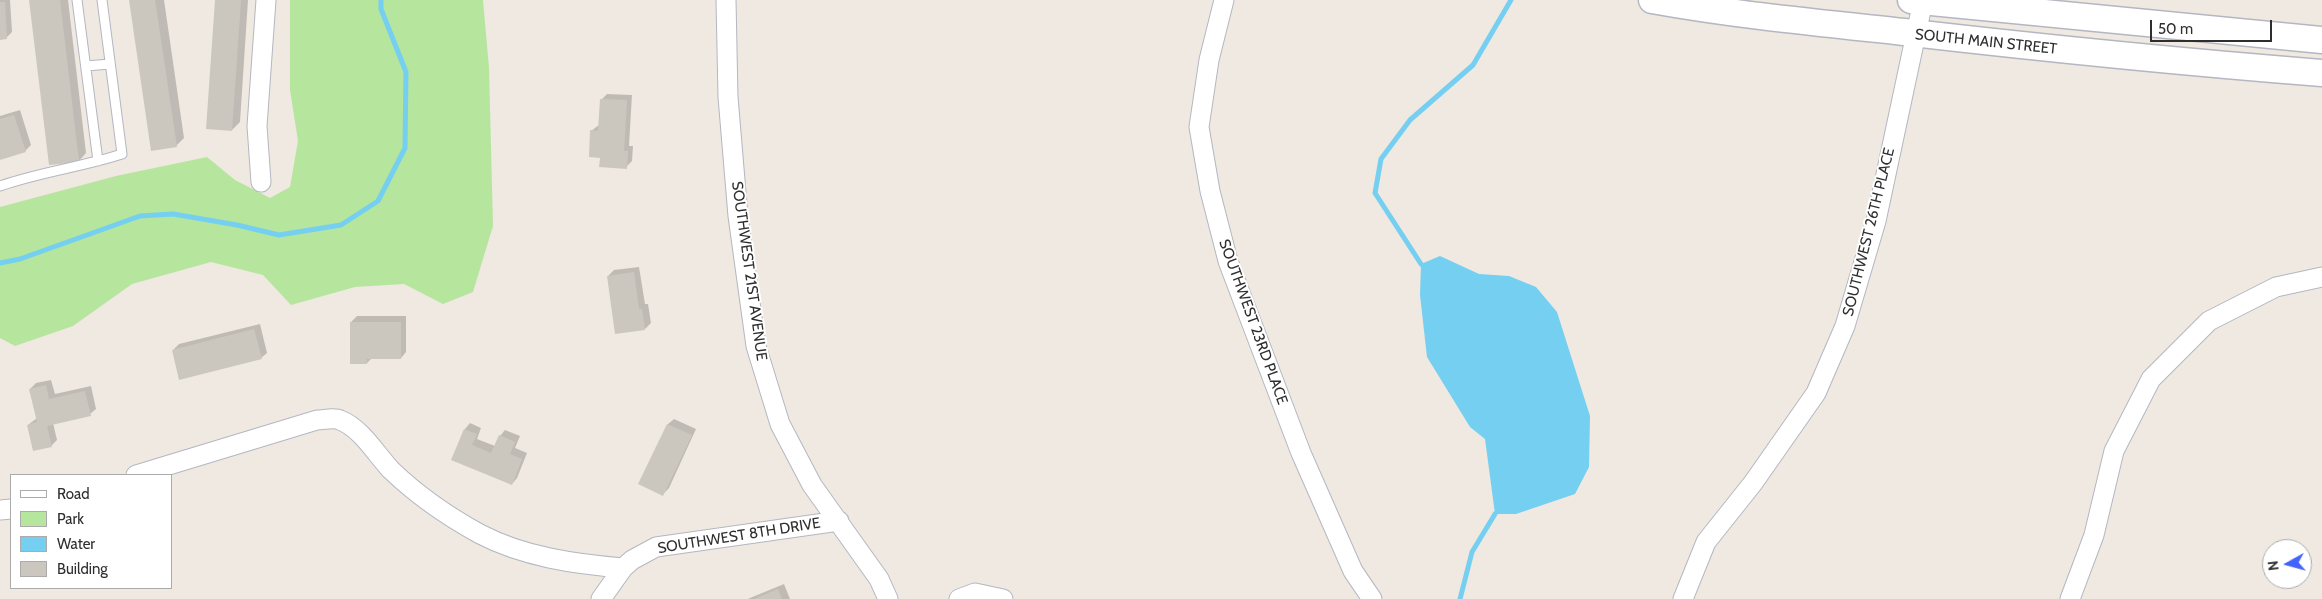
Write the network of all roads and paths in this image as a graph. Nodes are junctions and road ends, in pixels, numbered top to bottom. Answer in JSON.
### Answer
{"nodes":[{"id":1,"x":77,"y":0,"type":"edge"},
{"id":2,"x":102,"y":0,"type":"edge"},
{"id":3,"x":266,"y":0,"type":"edge"},
{"id":4,"x":726,"y":0,"type":"edge"},
{"id":5,"x":1224,"y":0,"type":"edge"},
{"id":6,"x":1652,"y":0,"type":"edge"},
{"id":7,"x":1917,"y":0,"type":"edge"},
{"id":8,"x":1915,"y":34,"type":"junction"},
{"id":9,"x":2322,"y":40,"type":"edge"},
{"id":10,"x":110,"y":64,"type":"junction"},
{"id":11,"x":86,"y":66,"type":"junction"},
{"id":12,"x":2322,"y":73,"type":"edge"},
{"id":13,"x":98,"y":161,"type":"junction"},
{"id":14,"x":261,"y":182,"type":"dead end"},
{"id":15,"x":0,"y":186,"type":"edge"},
{"id":16,"x":2322,"y":277,"type":"edge"},
{"id":17,"x":139,"y":474,"type":"edge"},
{"id":18,"x":839,"y":521,"type":"junction"},
{"id":19,"x":623,"y":568,"type":"junction"},
{"id":20,"x":601,"y":599,"type":"edge"},
{"id":21,"x":888,"y":599,"type":"edge"},
{"id":22,"x":958,"y":599,"type":"edge"},
{"id":23,"x":1004,"y":599,"type":"edge"},
{"id":24,"x":1372,"y":599,"type":"edge"},
{"id":25,"x":1683,"y":599,"type":"edge"},
{"id":26,"x":2070,"y":599,"type":"edge"}],
"edges":[{"from":1,"to":11,"type":"lane"},
{"from":2,"to":10,"type":"lane"},
{"from":3,"to":14,"type":"street"},
{"from":4,"to":18,"type":"street","name":"SOUTHWEST 21ST AVENUE"},
{"from":5,"to":24,"type":"street","name":"SOUTHWEST 23RD PLACE"},
{"from":6,"to":8,"type":"main road","name":"SOUTH MAIN STREET"},
{"from":7,"to":8,"type":"street","name":"SOUTHWEST 26TH PLACE"},
{"from":7,"to":9,"type":"main road"},
{"from":8,"to":12,"type":"main road","name":"SOUTH MAIN STREET"},
{"from":8,"to":25,"type":"street","name":"SOUTHWEST 26TH PLACE"},
{"from":10,"to":11,"type":"lane"},
{"from":10,"to":13,"type":"lane"},
{"from":11,"to":13,"type":"lane"},
{"from":13,"to":15,"type":"lane"},
{"from":16,"to":26,"type":"street"},
{"from":17,"to":19,"type":"street"},
{"from":18,"to":19,"type":"street","name":"SOUTHWEST 8TH DRIVE"},
{"from":18,"to":21,"type":"street","name":"SOUTHWEST 21ST AVENUE"},
{"from":19,"to":20,"type":"street","name":"SOUTHWEST 8TH DRIVE"},
{"from":22,"to":23,"type":"street"}]}
